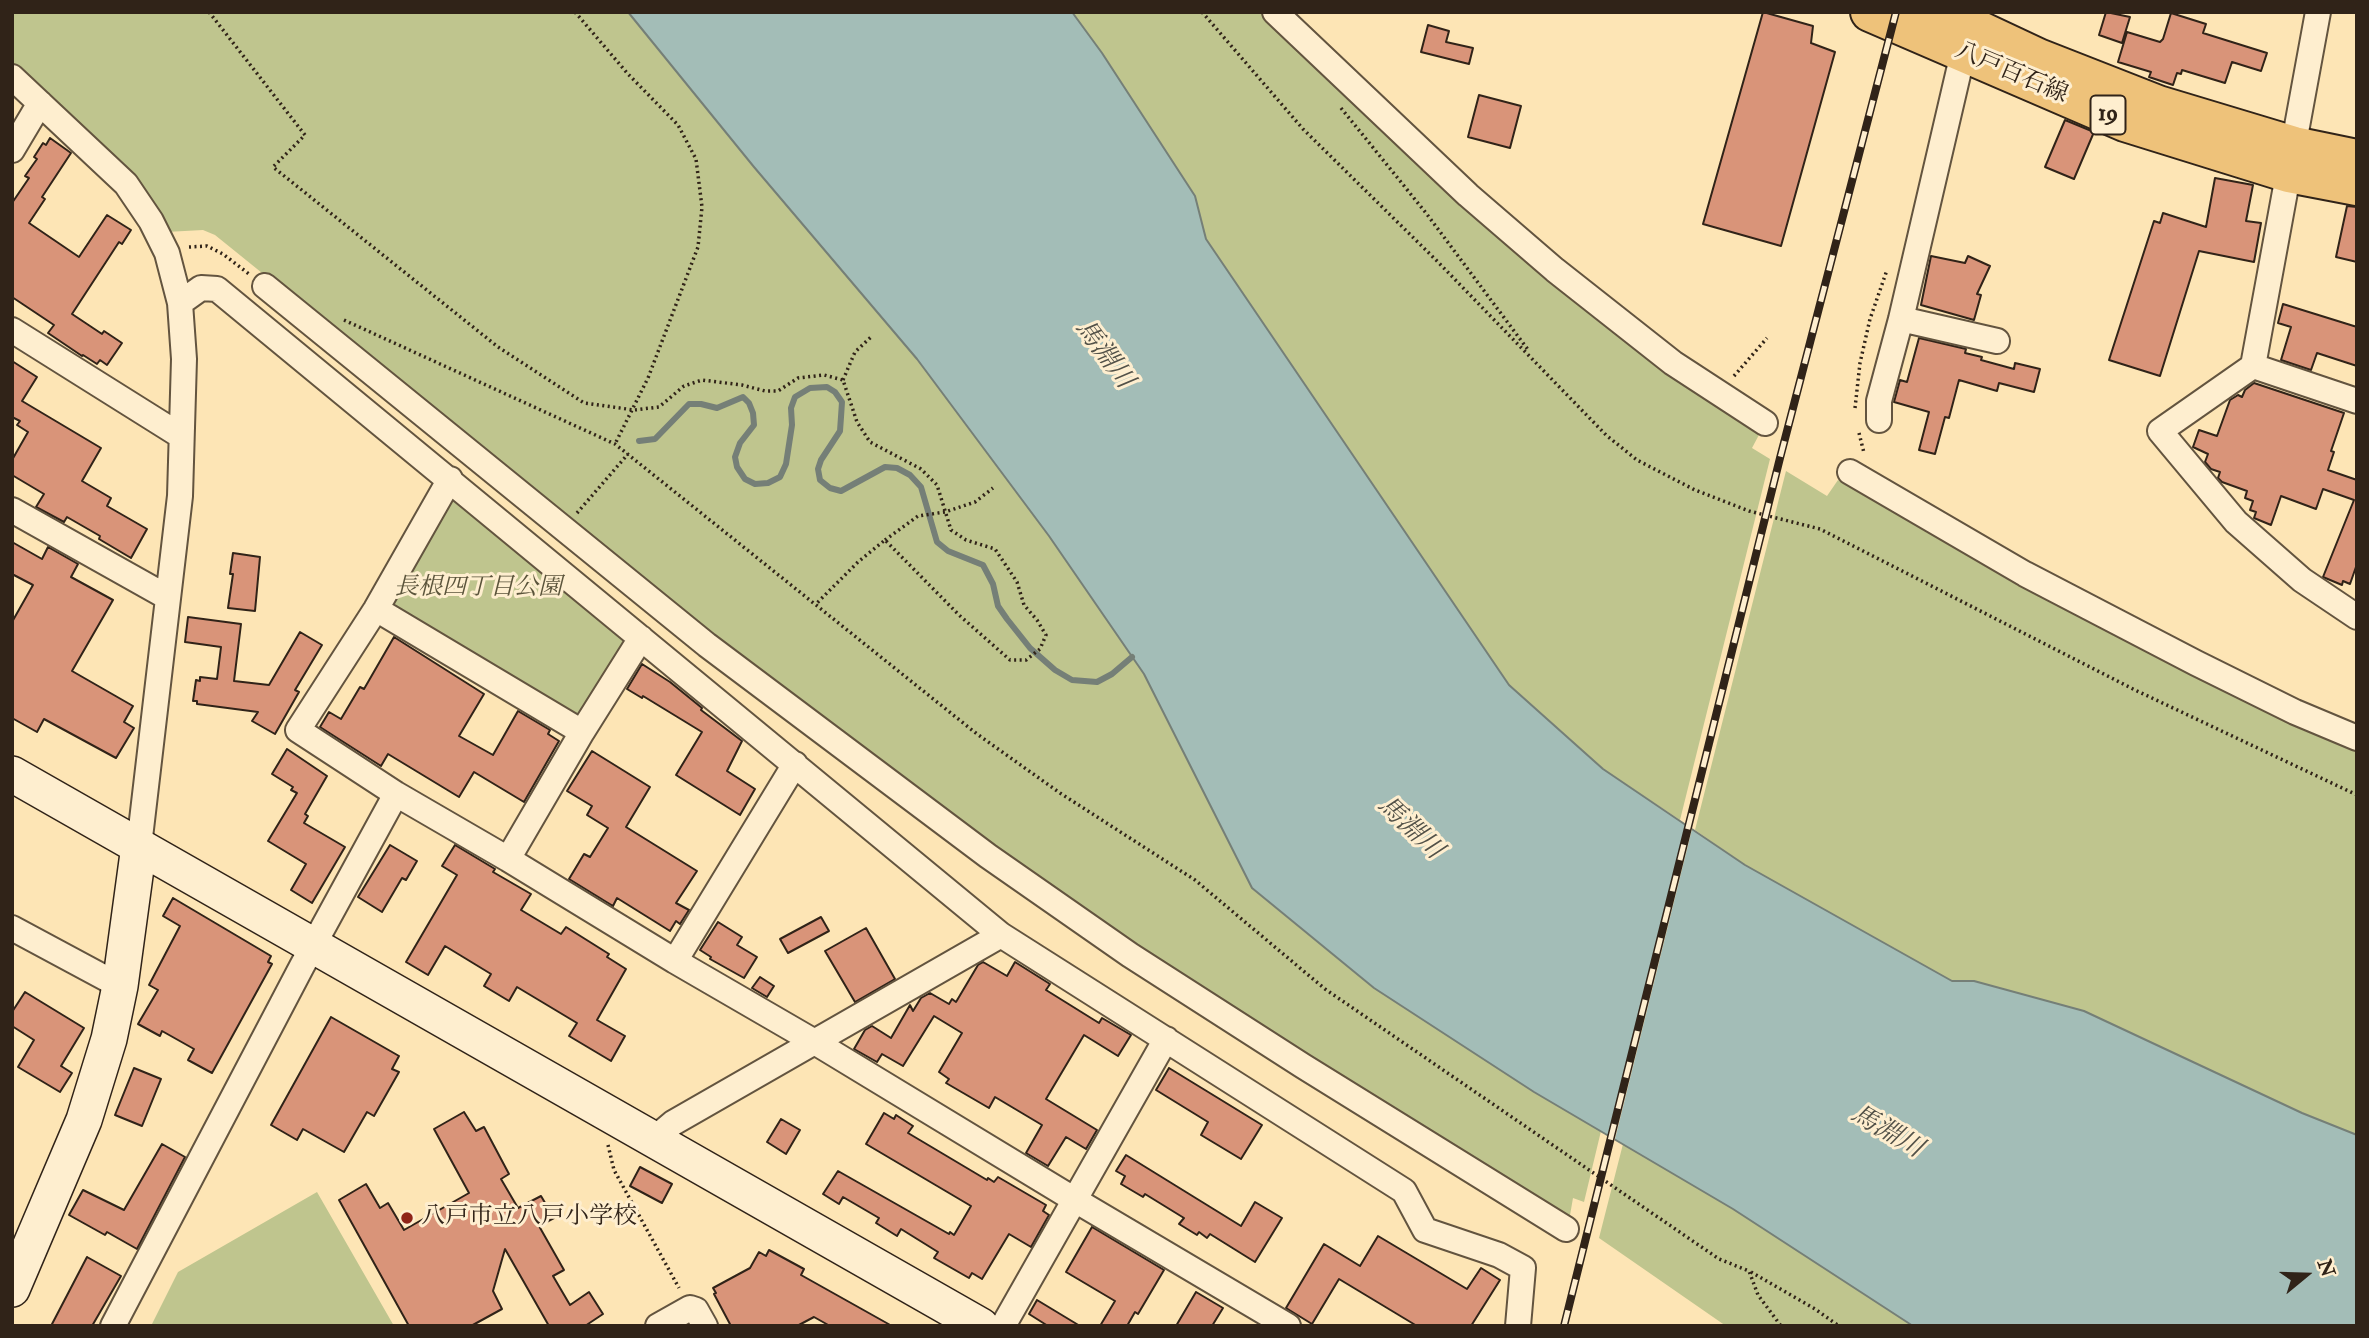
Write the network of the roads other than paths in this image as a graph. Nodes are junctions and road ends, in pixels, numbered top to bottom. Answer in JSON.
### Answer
{"nodes":[{"id":1,"x":1275,"y":12,"type":"edge"},
{"id":2,"x":1870,"y":12,"type":"edge"},
{"id":3,"x":1940,"y":12,"type":"edge"},
{"id":4,"x":2318,"y":12,"type":"edge"},
{"id":5,"x":1963,"y":53,"type":"junction"},
{"id":6,"x":12,"y":77,"type":"edge"},
{"id":7,"x":40,"y":103,"type":"junction"},
{"id":8,"x":12,"y":150,"type":"edge"},
{"id":9,"x":2357,"y":159,"type":"edge"},
{"id":10,"x":2291,"y":160,"type":"junction"},
{"id":11,"x":2357,"y":186,"type":"edge"},
{"id":12,"x":265,"y":286,"type":"road end"},
{"id":13,"x":180,"y":303,"type":"junction"},
{"id":14,"x":1901,"y":319,"type":"junction"},
{"id":15,"x":12,"y":330,"type":"edge"},
{"id":16,"x":1997,"y":341,"type":"dead end"},
{"id":17,"x":2253,"y":366,"type":"junction"},
{"id":18,"x":2357,"y":401,"type":"edge"},
{"id":19,"x":1879,"y":419,"type":"dead end"},
{"id":20,"x":1765,"y":423,"type":"dead end"},
{"id":21,"x":181,"y":436,"type":"junction"},
{"id":22,"x":1850,"y":472,"type":"dead end"},
{"id":23,"x":450,"y":479,"type":"junction"},
{"id":24,"x":12,"y":510,"type":"edge"},
{"id":25,"x":167,"y":597,"type":"junction"},
{"id":26,"x":376,"y":609,"type":"junction"},
{"id":27,"x":2357,"y":617,"type":"edge"},
{"id":28,"x":641,"y":638,"type":"junction"},
{"id":29,"x":582,"y":732,"type":"junction"},
{"id":30,"x":2357,"y":738,"type":"edge"},
{"id":31,"x":794,"y":764,"type":"junction"},
{"id":32,"x":12,"y":774,"type":"edge"},
{"id":33,"x":396,"y":794,"type":"junction"},
{"id":34,"x":139,"y":846,"type":"junction"},
{"id":35,"x":508,"y":859,"type":"junction"},
{"id":36,"x":12,"y":928,"type":"edge"},
{"id":37,"x":1001,"y":935,"type":"junction"},
{"id":38,"x":313,"y":946,"type":"junction"},
{"id":39,"x":675,"y":961,"type":"junction"},
{"id":40,"x":120,"y":986,"type":"junction"},
{"id":41,"x":1166,"y":1039,"type":"junction"},
{"id":42,"x":813,"y":1041,"type":"junction"},
{"id":43,"x":654,"y":1139,"type":"junction"},
{"id":44,"x":1075,"y":1200,"type":"junction"},
{"id":45,"x":1566,"y":1229,"type":"dead end"},
{"id":46,"x":12,"y":1289,"type":"edge"},
{"id":47,"x":698,"y":1317,"type":"edge"},
{"id":48,"x":113,"y":1326,"type":"edge"},
{"id":49,"x":658,"y":1326,"type":"edge"},
{"id":50,"x":981,"y":1326,"type":"edge"},
{"id":51,"x":1003,"y":1326,"type":"edge"},
{"id":52,"x":1288,"y":1326,"type":"edge"},
{"id":53,"x":1518,"y":1326,"type":"edge"}],
"edges":[{"from":1,"to":20,"type":"street"},
{"from":2,"to":5,"type":"main road","name":"八戸百石線","number":"19"},
{"from":3,"to":10,"type":"main road","name":"八戸百石線","number":"19"},
{"from":4,"to":10,"type":"street"},
{"from":5,"to":10,"type":"main road","name":"八戸百石線","number":"19"},
{"from":5,"to":14,"type":"street"},
{"from":6,"to":7,"type":"street"},
{"from":7,"to":8,"type":"street"},
{"from":7,"to":13,"type":"street"},
{"from":9,"to":10,"type":"main road","name":"八戸百石線","number":"19"},
{"from":10,"to":11,"type":"main road","name":"八戸百石線","number":"19"},
{"from":10,"to":17,"type":"street"},
{"from":12,"to":45,"type":"street"},
{"from":13,"to":21,"type":"street"},
{"from":13,"to":23,"type":"street"},
{"from":14,"to":16,"type":"street"},
{"from":14,"to":19,"type":"street"},
{"from":15,"to":21,"type":"street"},
{"from":17,"to":18,"type":"street"},
{"from":17,"to":27,"type":"street"},
{"from":21,"to":25,"type":"street"},
{"from":22,"to":30,"type":"street"},
{"from":23,"to":26,"type":"street"},
{"from":23,"to":28,"type":"street"},
{"from":24,"to":25,"type":"street"},
{"from":25,"to":34,"type":"street"},
{"from":26,"to":29,"type":"street"},
{"from":26,"to":33,"type":"street"},
{"from":28,"to":29,"type":"street"},
{"from":28,"to":31,"type":"street"},
{"from":29,"to":35,"type":"street"},
{"from":31,"to":37,"type":"street"},
{"from":31,"to":39,"type":"street"},
{"from":32,"to":34,"type":"street"},
{"from":33,"to":35,"type":"street"},
{"from":33,"to":38,"type":"street"},
{"from":34,"to":38,"type":"street"},
{"from":34,"to":40,"type":"street"},
{"from":35,"to":39,"type":"street"},
{"from":36,"to":40,"type":"street"},
{"from":37,"to":41,"type":"street"},
{"from":37,"to":42,"type":"street"},
{"from":38,"to":43,"type":"street"},
{"from":38,"to":48,"type":"street"},
{"from":39,"to":42,"type":"street"},
{"from":40,"to":46,"type":"street"},
{"from":41,"to":44,"type":"street"},
{"from":41,"to":53,"type":"street"},
{"from":42,"to":43,"type":"street"},
{"from":42,"to":44,"type":"street"},
{"from":43,"to":50,"type":"street"},
{"from":44,"to":51,"type":"street"},
{"from":44,"to":52,"type":"street"},
{"from":47,"to":49,"type":"street"}]}
